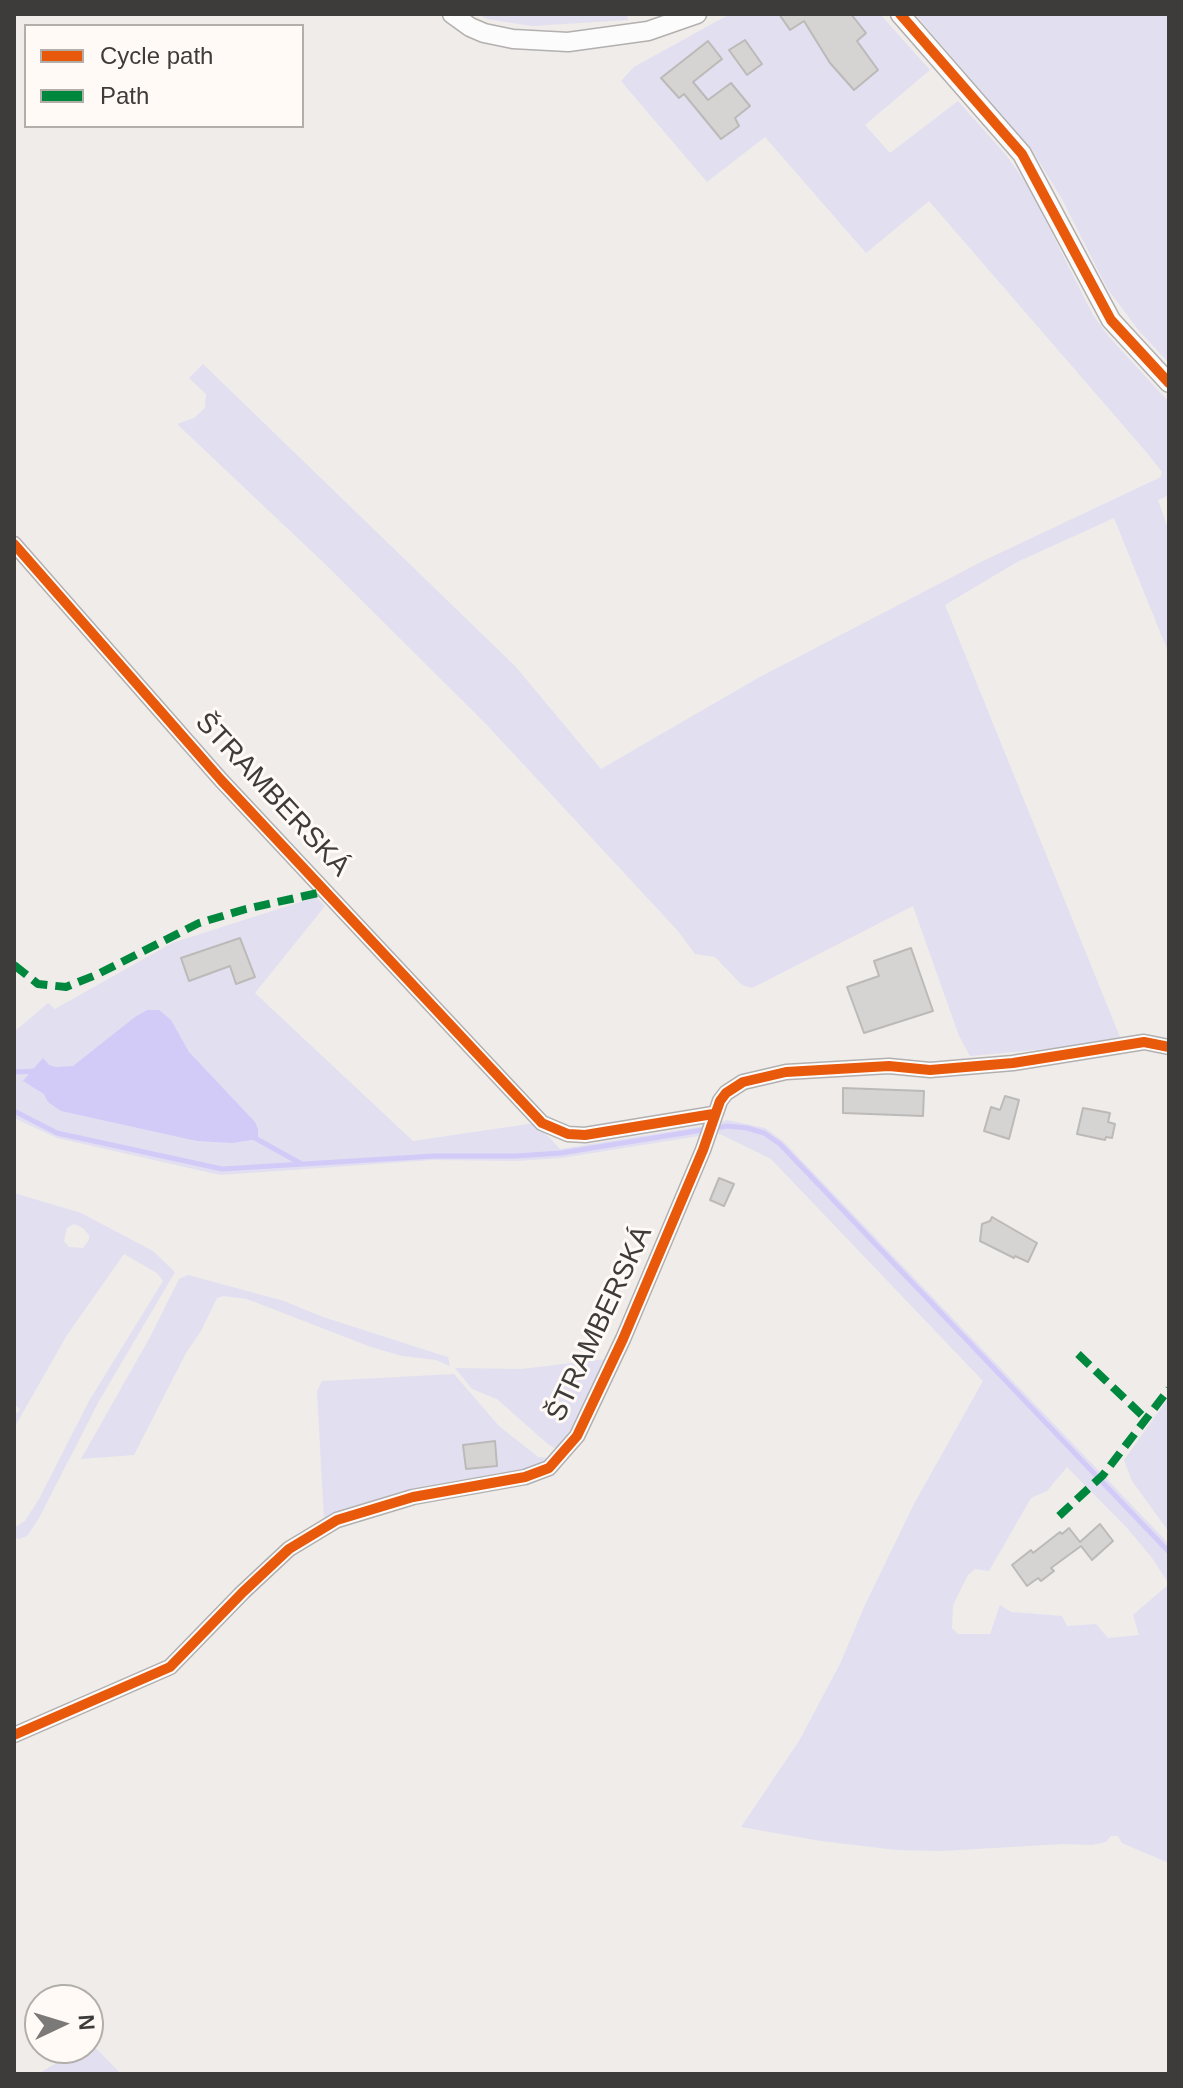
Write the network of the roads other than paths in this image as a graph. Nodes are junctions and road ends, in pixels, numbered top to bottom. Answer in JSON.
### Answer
{"nodes":[{"id":1,"x":452,"y":14,"type":"edge"},
{"id":2,"x":697,"y":14,"type":"edge"},
{"id":3,"x":900,"y":14,"type":"edge"},
{"id":4,"x":1169,"y":383,"type":"edge"},
{"id":5,"x":14,"y":544,"type":"edge"},
{"id":6,"x":1169,"y":1047,"type":"edge"},
{"id":7,"x":713,"y":1114,"type":"junction"},
{"id":8,"x":14,"y":1735,"type":"edge"}],
"edges":[{"from":1,"to":2,"type":"street"},
{"from":3,"to":4,"type":"street"},
{"from":5,"to":7,"type":"street","name":"ŠTRAMBERSKÁ"},
{"from":6,"to":7,"type":"street","name":"ŠTRAMBERSKÁ"},
{"from":7,"to":8,"type":"street","name":"ŠTRAMBERSKÁ"}]}
